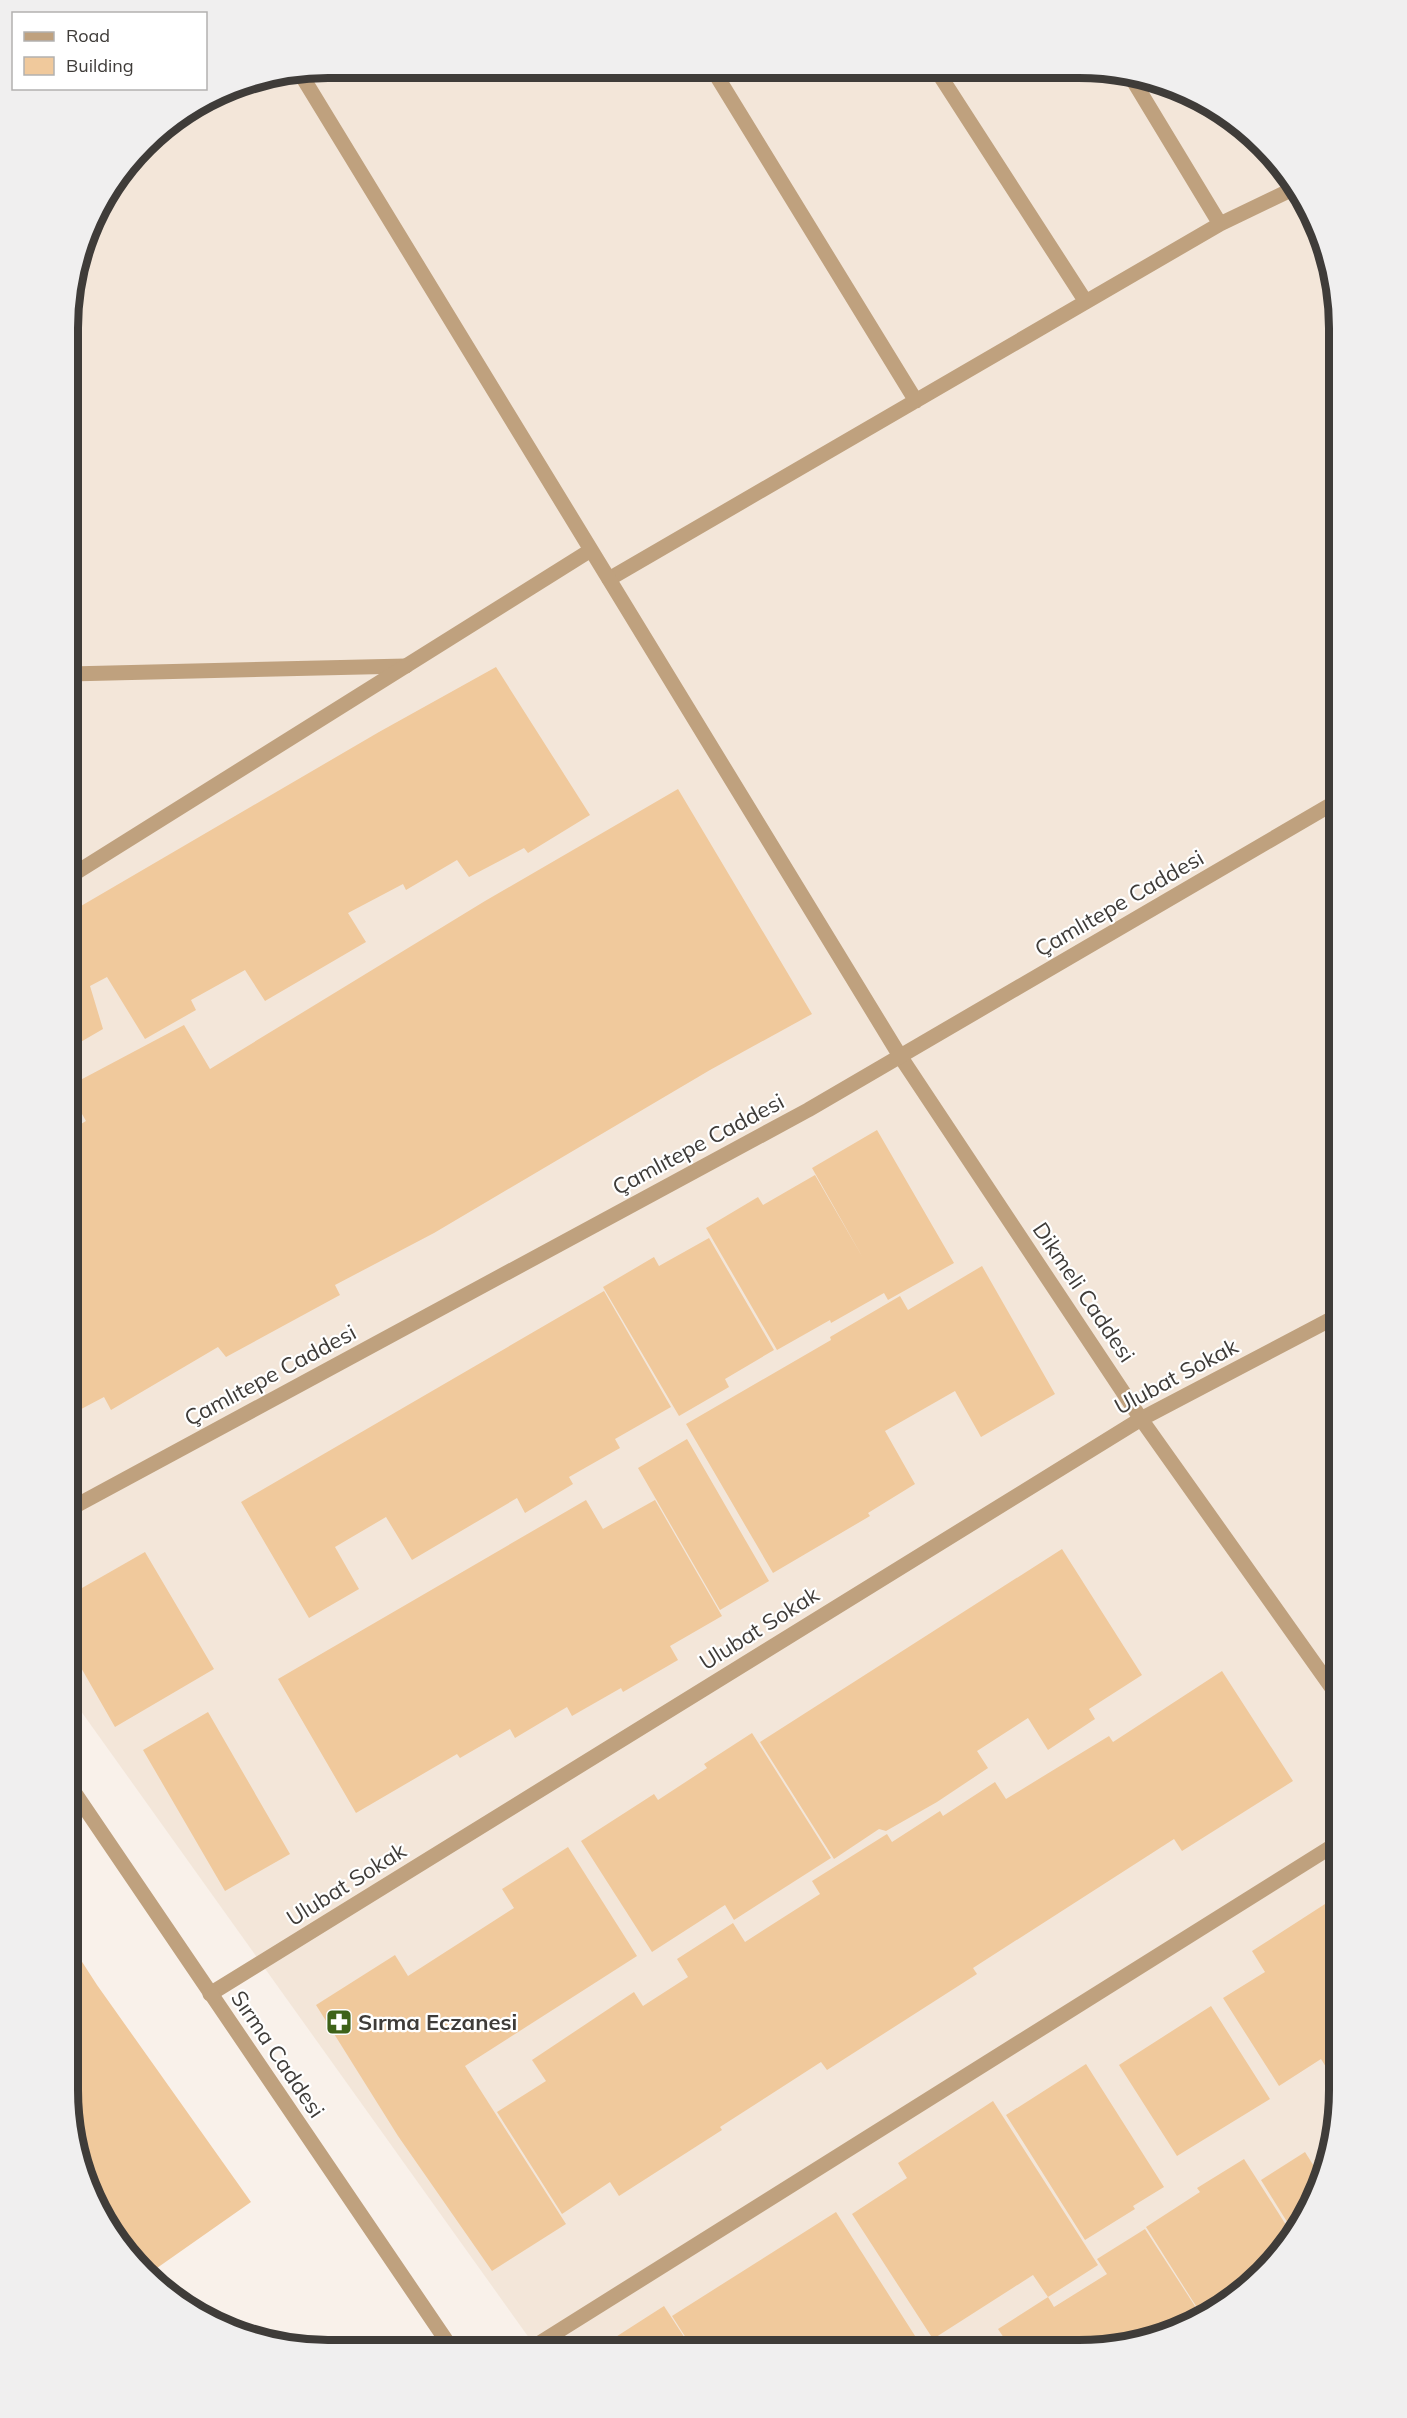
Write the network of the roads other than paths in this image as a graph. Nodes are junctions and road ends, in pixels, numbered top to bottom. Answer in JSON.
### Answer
{"nodes":[{"id":1,"x":718,"y":78,"type":"edge"},
{"id":2,"x":942,"y":78,"type":"edge"},
{"id":3,"x":304,"y":80,"type":"edge"},
{"id":4,"x":1136,"y":85,"type":"edge"},
{"id":5,"x":1288,"y":191,"type":"edge"},
{"id":6,"x":1220,"y":224,"type":"junction"},
{"id":7,"x":1086,"y":302,"type":"junction"},
{"id":8,"x":916,"y":401,"type":"junction"},
{"id":9,"x":591,"y":550,"type":"junction"},
{"id":10,"x":609,"y":579,"type":"junction"},
{"id":11,"x":406,"y":666,"type":"junction"},
{"id":12,"x":78,"y":674,"type":"edge"},
{"id":13,"x":1329,"y":806,"type":"edge"},
{"id":14,"x":78,"y":872,"type":"edge"},
{"id":15,"x":900,"y":1056,"type":"junction"},
{"id":16,"x":1329,"y":1320,"type":"edge"},
{"id":17,"x":1142,"y":1419,"type":"junction"},
{"id":18,"x":78,"y":1505,"type":"edge"},
{"id":19,"x":1329,"y":1684,"type":"edge"},
{"id":20,"x":78,"y":1798,"type":"edge"},
{"id":21,"x":1329,"y":1848,"type":"edge"},
{"id":22,"x":210,"y":1994,"type":"junction"},
{"id":23,"x":446,"y":2340,"type":"edge"},
{"id":24,"x":544,"y":2340,"type":"edge"}],
"edges":[{"from":1,"to":8,"type":"street"},
{"from":2,"to":7,"type":"street"},
{"from":3,"to":9,"type":"street","name":"Dikmeli Caddesi"},
{"from":4,"to":6,"type":"street"},
{"from":5,"to":6,"type":"street"},
{"from":6,"to":7,"type":"street"},
{"from":7,"to":8,"type":"street"},
{"from":8,"to":10,"type":"street"},
{"from":9,"to":10,"type":"street","name":"Dikmeli Caddesi"},
{"from":9,"to":11,"type":"street"},
{"from":10,"to":15,"type":"street","name":"Dikmeli Caddesi"},
{"from":11,"to":12,"type":"street"},
{"from":11,"to":14,"type":"street"},
{"from":13,"to":15,"type":"street","name":"Çamlıtepe Caddesi"},
{"from":15,"to":17,"type":"street","name":"Dikmeli Caddesi"},
{"from":15,"to":18,"type":"street","name":"Çamlıtepe Caddesi"},
{"from":16,"to":17,"type":"street","name":"Ulubat Sokak"},
{"from":17,"to":19,"type":"street","name":"Dikmeli Caddesi"},
{"from":17,"to":22,"type":"street","name":"Ulubat Sokak"},
{"from":20,"to":22,"type":"street","name":"Sırma Caddesi"},
{"from":21,"to":24,"type":"street"},
{"from":22,"to":23,"type":"street","name":"Sırma Caddesi"}]}
